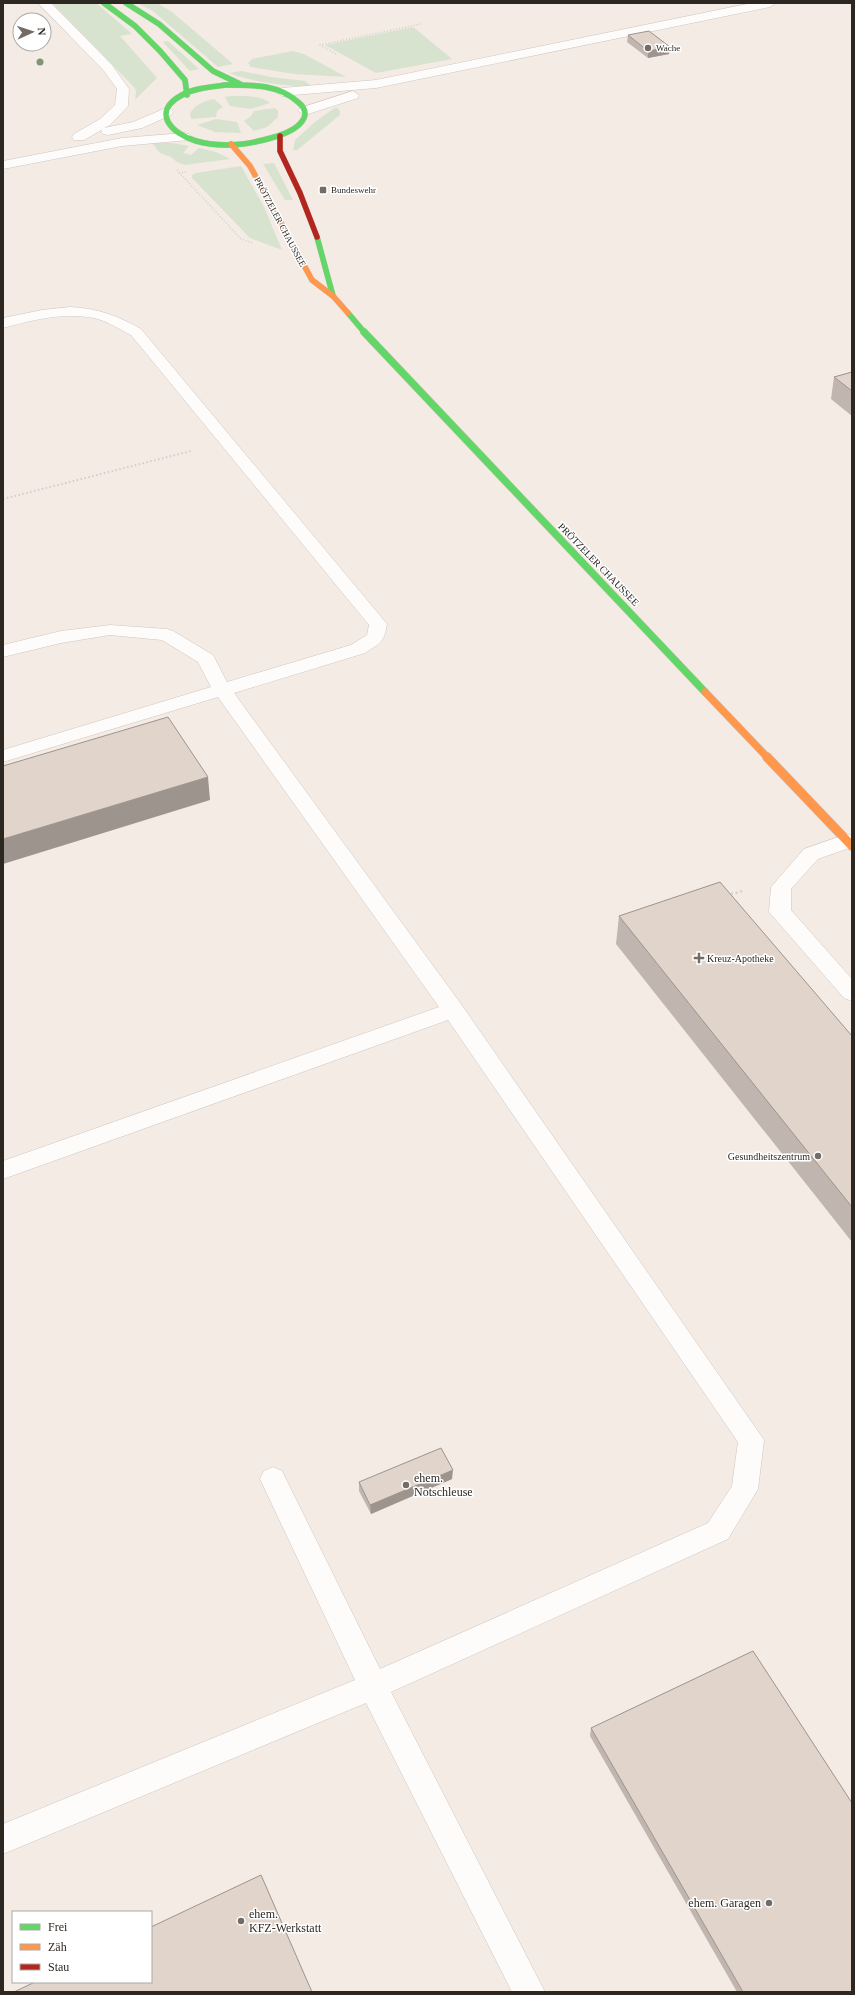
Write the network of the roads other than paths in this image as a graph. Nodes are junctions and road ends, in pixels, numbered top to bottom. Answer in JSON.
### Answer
{"nodes":[{"id":1,"x":44,"y":3,"type":"edge"},
{"id":2,"x":104,"y":3,"type":"edge"},
{"id":3,"x":126,"y":3,"type":"edge"},
{"id":4,"x":770,"y":3,"type":"edge"},
{"id":5,"x":376,"y":84,"type":"junction"},
{"id":6,"x":243,"y":85,"type":"junction"},
{"id":7,"x":282,"y":92,"type":"junction"},
{"id":8,"x":187,"y":94,"type":"junction"},
{"id":9,"x":305,"y":111,"type":"junction"},
{"id":10,"x":166,"y":112,"type":"junction"},
{"id":11,"x":280,"y":136,"type":"junction"},
{"id":12,"x":79,"y":137,"type":"junction"},
{"id":13,"x":184,"y":137,"type":"junction"},
{"id":14,"x":48,"y":143,"type":"dead end"},
{"id":15,"x":231,"y":144,"type":"junction"},
{"id":16,"x":3,"y":165,"type":"edge"},
{"id":17,"x":333,"y":296,"type":"junction"},
{"id":18,"x":3,"y":323,"type":"edge"},
{"id":19,"x":3,"y":651,"type":"edge"},
{"id":20,"x":222,"y":690,"type":"junction"},
{"id":21,"x":3,"y":756,"type":"edge"},
{"id":22,"x":850,"y":843,"type":"edge"},
{"id":23,"x":852,"y":993,"type":"edge"},
{"id":24,"x":453,"y":1010,"type":"junction"},
{"id":25,"x":3,"y":1170,"type":"edge"},
{"id":26,"x":273,"y":1479,"type":"dead end"},
{"id":27,"x":373,"y":1686,"type":"junction"},
{"id":28,"x":3,"y":1839,"type":"edge"},
{"id":29,"x":529,"y":1992,"type":"edge"}],
"edges":[{"from":1,"to":12,"type":"lane"},
{"from":2,"to":8,"type":"main road"},
{"from":3,"to":6,"type":"main road"},
{"from":4,"to":5,"type":"lane"},
{"from":5,"to":7,"type":"lane"},
{"from":5,"to":9,"type":"lane"},
{"from":6,"to":7,"type":"main road"},
{"from":6,"to":8,"type":"main road"},
{"from":7,"to":9,"type":"main road"},
{"from":8,"to":10,"type":"main road"},
{"from":9,"to":11,"type":"main road"},
{"from":10,"to":12,"type":"lane"},
{"from":10,"to":13,"type":"main road"},
{"from":11,"to":15,"type":"main road"},
{"from":11,"to":17,"type":"main road","name":"PRÖTZELER CHAUSSEE"},
{"from":12,"to":14,"type":"lane"},
{"from":13,"to":15,"type":"main road"},
{"from":13,"to":16,"type":"lane"},
{"from":15,"to":17,"type":"main road","name":"PRÖTZELER CHAUSSEE"},
{"from":17,"to":22,"type":"main road","name":"PRÖTZELER CHAUSSEE"},
{"from":18,"to":20,"type":"lane"},
{"from":19,"to":20,"type":"lane"},
{"from":20,"to":21,"type":"lane"},
{"from":20,"to":24,"type":"lane"},
{"from":22,"to":23,"type":"lane"},
{"from":24,"to":25,"type":"lane"},
{"from":24,"to":27,"type":"lane"},
{"from":26,"to":27,"type":"lane"},
{"from":27,"to":28,"type":"lane"},
{"from":27,"to":29,"type":"lane"}]}
